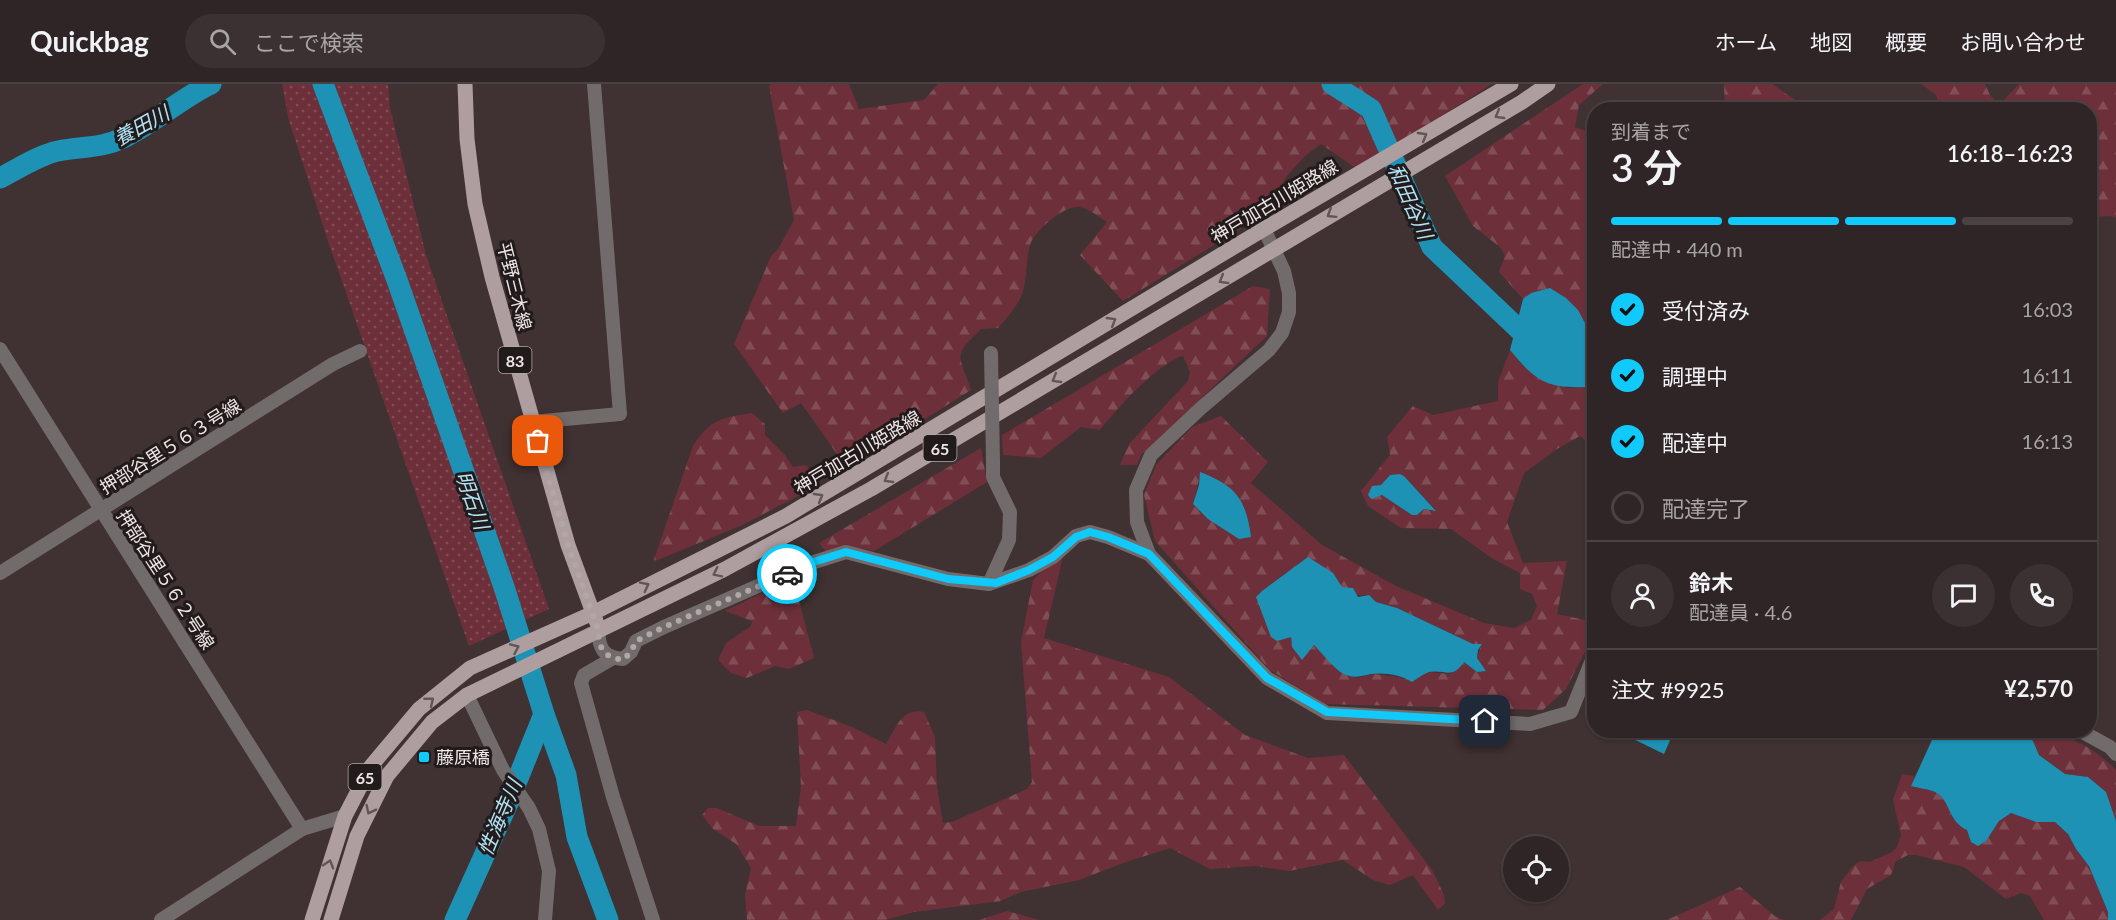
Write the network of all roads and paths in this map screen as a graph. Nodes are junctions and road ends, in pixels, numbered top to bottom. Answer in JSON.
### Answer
{"nodes":[{"id":1,"x":465,"y":84,"type":"edge"},
{"id":2,"x":594,"y":84,"type":"edge"},
{"id":3,"x":1511,"y":84,"type":"edge"},
{"id":4,"x":1548,"y":84,"type":"edge"},
{"id":5,"x":1264,"y":229,"type":"junction"},
{"id":6,"x":1274,"y":250,"type":"junction"},
{"id":7,"x":0,"y":349,"type":"edge"},
{"id":8,"x":360,"y":351,"type":"dead end"},
{"id":9,"x":991,"y":353,"type":"dead end"},
{"id":10,"x":532,"y":422,"type":"junction"},
{"id":11,"x":101,"y":511,"type":"junction"},
{"id":12,"x":1149,"y":554,"type":"junction"},
{"id":13,"x":0,"y":573,"type":"edge"},
{"id":14,"x":989,"y":584,"type":"junction"},
{"id":15,"x":593,"y":613,"type":"junction"},
{"id":16,"x":598,"y":629,"type":"junction"},
{"id":17,"x":613,"y":658,"type":"junction"},
{"id":18,"x":1587,"y":672,"type":"edge"},
{"id":19,"x":472,"y":692,"type":"junction"},
{"id":20,"x":2094,"y":738,"type":"edge"},
{"id":21,"x":2116,"y":754,"type":"edge"},
{"id":22,"x":345,"y":816,"type":"junction"},
{"id":23,"x":302,"y":829,"type":"junction"},
{"id":24,"x":161,"y":920,"type":"edge"},
{"id":25,"x":312,"y":920,"type":"edge"},
{"id":26,"x":331,"y":920,"type":"edge"},
{"id":27,"x":545,"y":920,"type":"edge"},
{"id":28,"x":653,"y":920,"type":"edge"}],
"edges":[{"from":1,"to":10,"type":"main road","name":"平野三木線","number":"83"},
{"from":2,"to":10,"type":"street"},
{"from":5,"to":3,"type":"main road","name":"神戸加古川姫路線","number":"65","one_way":true},
{"from":4,"to":6,"type":"main road","name":"神戸加古川姫路線","number":"65","one_way":true},
{"from":5,"to":6,"type":"street"},
{"from":15,"to":5,"type":"main road","name":"神戸加古川姫路線","number":"65","one_way":true},
{"from":6,"to":12,"type":"street"},
{"from":6,"to":16,"type":"main road","name":"神戸加古川姫路線","number":"65","one_way":true},
{"from":7,"to":11,"type":"street","name":"押部谷里５６２号線"},
{"from":8,"to":11,"type":"street","name":"押部谷里５６３号線"},
{"from":9,"to":14,"type":"street","bridge":true},
{"from":10,"to":15,"type":"main road","name":"平野三木線","number":"83"},
{"from":11,"to":13,"type":"street","name":"押部谷里５６３号線"},
{"from":11,"to":23,"type":"street","name":"押部谷里５６２号線"},
{"from":12,"to":14,"type":"street"},
{"from":12,"to":18,"type":"street"},
{"from":14,"to":17,"type":"street"},
{"from":15,"to":16,"type":"main road","name":"平野三木線","number":"83"},
{"from":22,"to":15,"type":"main road","name":"神戸加古川姫路線","number":"65","one_way":true},
{"from":16,"to":17,"type":"street"},
{"from":16,"to":19,"type":"main road","name":"神戸加古川姫路線","number":"65"},
{"from":17,"to":28,"type":"street"},
{"from":19,"to":26,"type":"main road","name":"神戸加古川姫路線","number":"65","one_way":true},
{"from":19,"to":27,"type":"street"},
{"from":20,"to":21,"type":"street"},
{"from":22,"to":23,"type":"street"},
{"from":25,"to":22,"type":"main road","name":"神戸加古川姫路線","number":"65","one_way":true},
{"from":23,"to":24,"type":"street"}]}
